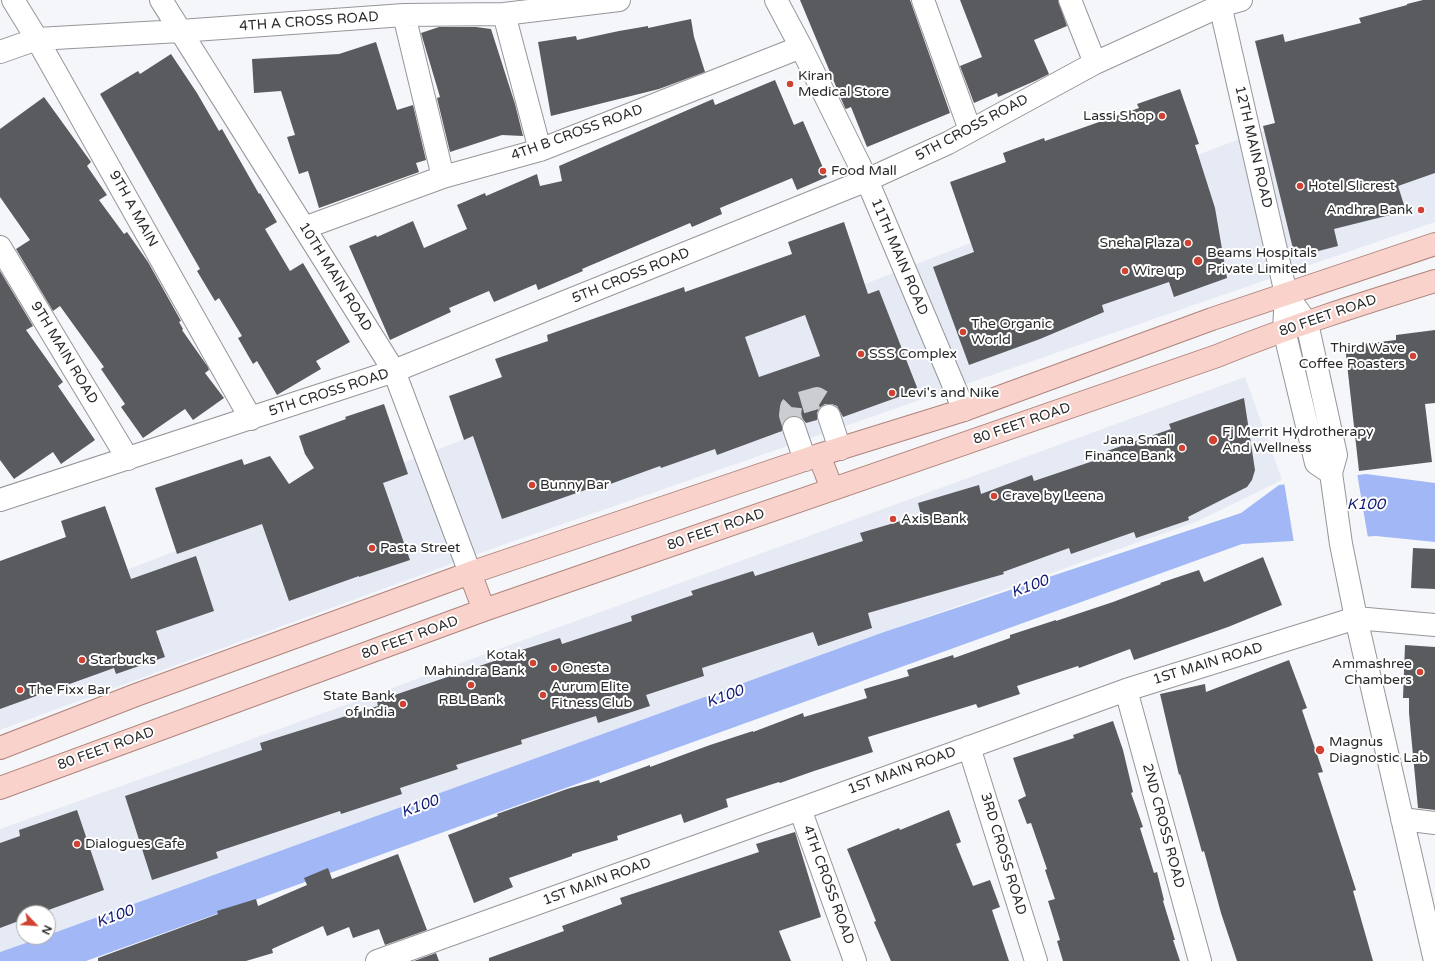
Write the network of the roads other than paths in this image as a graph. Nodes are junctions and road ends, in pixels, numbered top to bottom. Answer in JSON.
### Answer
{"nodes":[{"id":1,"x":13,"y":0,"type":"edge"},
{"id":2,"x":161,"y":0,"type":"edge"},
{"id":3,"x":619,"y":0,"type":"edge"},
{"id":4,"x":776,"y":0,"type":"edge"},
{"id":5,"x":923,"y":0,"type":"edge"},
{"id":6,"x":1070,"y":0,"type":"edge"},
{"id":7,"x":1242,"y":0,"type":"edge"},
{"id":8,"x":1220,"y":3,"type":"edge"},
{"id":9,"x":504,"y":14,"type":"junction"},
{"id":10,"x":404,"y":15,"type":"junction"},
{"id":11,"x":180,"y":31,"type":"junction"},
{"id":12,"x":37,"y":39,"type":"junction"},
{"id":13,"x":801,"y":46,"type":"junction"},
{"id":14,"x":0,"y":52,"type":"edge"},
{"id":15,"x":1094,"y":63,"type":"junction"},
{"id":16,"x":970,"y":130,"type":"junction"},
{"id":17,"x":540,"y":150,"type":"junction"},
{"id":18,"x":443,"y":177,"type":"junction"},
{"id":19,"x":867,"y":180,"type":"junction"},
{"id":20,"x":304,"y":228,"type":"junction"},
{"id":21,"x":1435,"y":244,"type":"edge"},
{"id":22,"x":0,"y":247,"type":"edge"},
{"id":23,"x":1435,"y":281,"type":"edge"},
{"id":24,"x":1286,"y":294,"type":"junction"},
{"id":25,"x":1308,"y":323,"type":"junction"},
{"id":26,"x":1284,"y":330,"type":"junction"},
{"id":27,"x":394,"y":371,"type":"junction"},
{"id":28,"x":964,"y":410,"type":"junction"},
{"id":29,"x":829,"y":416,"type":"tunnel mouth"},
{"id":30,"x":251,"y":418,"type":"junction"},
{"id":31,"x":794,"y":428,"type":"tunnel mouth"},
{"id":32,"x":840,"y":448,"type":"junction"},
{"id":33,"x":812,"y":458,"type":"junction"},
{"id":34,"x":128,"y":459,"type":"junction"},
{"id":35,"x":1330,"y":473,"type":"junction"},
{"id":36,"x":832,"y":489,"type":"junction"},
{"id":37,"x":0,"y":500,"type":"edge"},
{"id":38,"x":470,"y":573,"type":"junction"},
{"id":39,"x":484,"y":610,"type":"junction"},
{"id":40,"x":1356,"y":618,"type":"junction"},
{"id":41,"x":1435,"y":625,"type":"edge"},
{"id":42,"x":1126,"y":690,"type":"junction"},
{"id":43,"x":969,"y":747,"type":"junction"},
{"id":44,"x":0,"y":748,"type":"edge"},
{"id":45,"x":0,"y":788,"type":"edge"},
{"id":46,"x":800,"y":809,"type":"junction"},
{"id":47,"x":1402,"y":819,"type":"junction"},
{"id":48,"x":1435,"y":822,"type":"edge"},
{"id":49,"x":376,"y":961,"type":"edge"},
{"id":50,"x":855,"y":961,"type":"edge"},
{"id":51,"x":1036,"y":961,"type":"edge"},
{"id":52,"x":1200,"y":961,"type":"edge"},
{"id":53,"x":1435,"y":961,"type":"edge"}],
"edges":[{"from":1,"to":12,"type":"street","name":"9TH A MAIN"},
{"from":2,"to":11,"type":"street","name":"10TH MAIN ROAD"},
{"from":3,"to":9,"type":"street","name":"4TH A CROSS ROAD"},
{"from":4,"to":13,"type":"street","name":"11TH MAIN ROAD"},
{"from":5,"to":16,"type":"street"},
{"from":6,"to":15,"type":"street"},
{"from":7,"to":8,"type":"street","name":"5TH CROSS ROAD"},
{"from":8,"to":15,"type":"street","name":"5TH CROSS ROAD"},
{"from":8,"to":24,"type":"street","name":"12TH MAIN ROAD"},
{"from":9,"to":10,"type":"street","name":"4TH A CROSS ROAD"},
{"from":9,"to":17,"type":"street"},
{"from":10,"to":11,"type":"street","name":"4TH A CROSS ROAD"},
{"from":10,"to":18,"type":"street"},
{"from":11,"to":12,"type":"street","name":"4TH A CROSS ROAD"},
{"from":11,"to":20,"type":"street","name":"10TH MAIN ROAD"},
{"from":12,"to":14,"type":"street","name":"4TH A CROSS ROAD"},
{"from":12,"to":30,"type":"street","name":"9TH A MAIN"},
{"from":13,"to":17,"type":"street","name":"4TH B CROSS ROAD"},
{"from":13,"to":19,"type":"street","name":"11TH MAIN ROAD"},
{"from":15,"to":16,"type":"street","name":"5TH CROSS ROAD"},
{"from":16,"to":19,"type":"street","name":"5TH CROSS ROAD"},
{"from":17,"to":18,"type":"street","name":"4TH B CROSS ROAD"},
{"from":18,"to":20,"type":"street","name":"4TH B CROSS ROAD"},
{"from":19,"to":27,"type":"street","name":"5TH CROSS ROAD"},
{"from":19,"to":28,"type":"street","name":"11TH MAIN ROAD"},
{"from":20,"to":27,"type":"street","name":"10TH MAIN ROAD"},
{"from":21,"to":24,"type":"main road"},
{"from":22,"to":34,"type":"street","name":"9TH MAIN ROAD"},
{"from":23,"to":25,"type":"main road","name":"80 FEET ROAD"},
{"from":24,"to":25,"type":"street"},
{"from":24,"to":26,"type":"street"},
{"from":24,"to":28,"type":"main road"},
{"from":25,"to":26,"type":"main road","name":"80 FEET ROAD"},
{"from":25,"to":35,"type":"street"},
{"from":26,"to":35,"type":"street"},
{"from":26,"to":36,"type":"main road","name":"80 FEET ROAD"},
{"from":27,"to":30,"type":"street","name":"5TH CROSS ROAD"},
{"from":27,"to":38,"type":"street","name":"10TH MAIN ROAD"},
{"from":28,"to":32,"type":"main road"},
{"from":29,"to":32,"type":"street"},
{"from":30,"to":34,"type":"street","name":"5TH CROSS ROAD"},
{"from":31,"to":33,"type":"street"},
{"from":32,"to":33,"type":"main road"},
{"from":33,"to":36,"type":"main road"},
{"from":33,"to":38,"type":"main road"},
{"from":34,"to":37,"type":"street","name":"5TH CROSS ROAD"},
{"from":35,"to":40,"type":"street"},
{"from":36,"to":39,"type":"main road","name":"80 FEET ROAD"},
{"from":38,"to":39,"type":"main road"},
{"from":38,"to":44,"type":"main road"},
{"from":39,"to":45,"type":"main road","name":"80 FEET ROAD"},
{"from":40,"to":41,"type":"street","name":"1ST MAIN ROAD"},
{"from":40,"to":42,"type":"street","name":"1ST MAIN ROAD"},
{"from":40,"to":47,"type":"street"},
{"from":42,"to":43,"type":"street","name":"1ST MAIN ROAD"},
{"from":42,"to":52,"type":"street","name":"2ND CROSS ROAD"},
{"from":43,"to":46,"type":"street","name":"1ST MAIN ROAD"},
{"from":43,"to":51,"type":"street","name":"3RD CROSS ROAD"},
{"from":46,"to":49,"type":"street","name":"1ST MAIN ROAD"},
{"from":46,"to":50,"type":"street","name":"4TH CROSS ROAD"},
{"from":47,"to":48,"type":"street"},
{"from":47,"to":53,"type":"street"}]}
